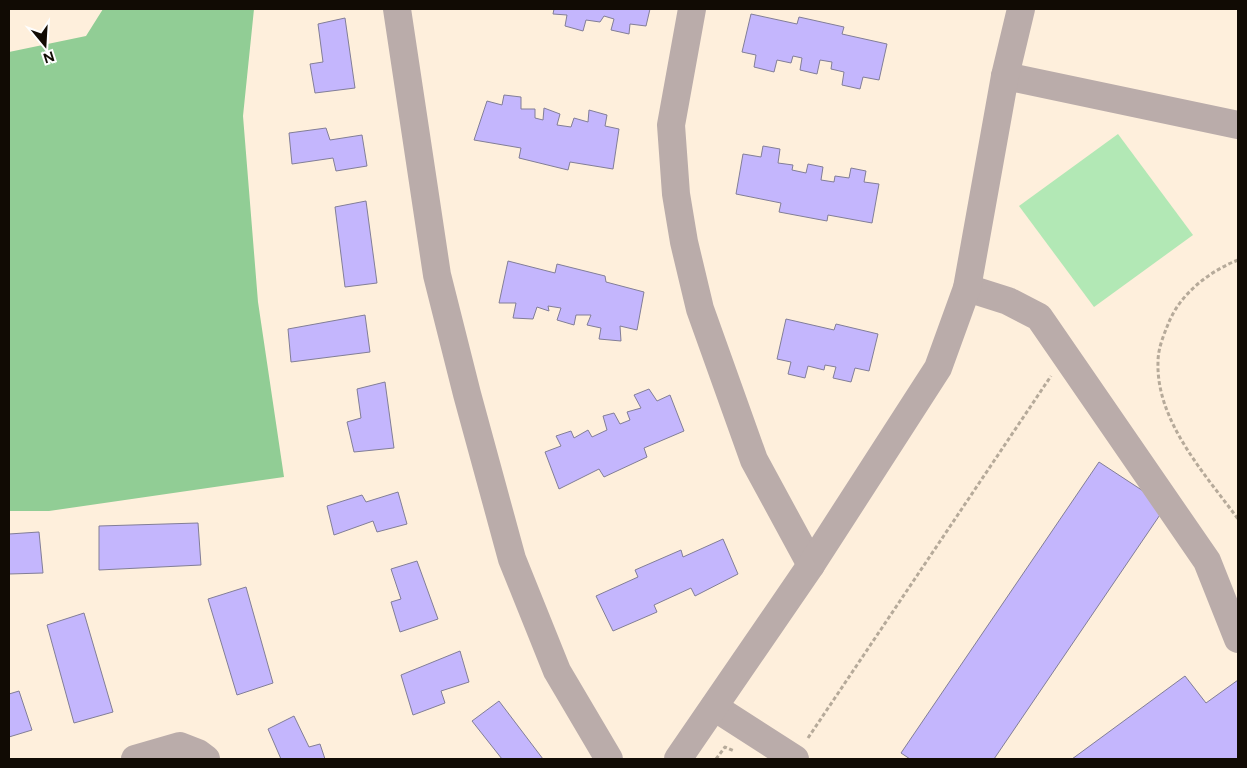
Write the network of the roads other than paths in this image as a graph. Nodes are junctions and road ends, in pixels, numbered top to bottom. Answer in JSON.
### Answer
{"nodes":[{"id":1,"x":397,"y":9,"type":"edge"},
{"id":2,"x":692,"y":9,"type":"edge"},
{"id":3,"x":1021,"y":9,"type":"edge"},
{"id":4,"x":1005,"y":76,"type":"junction"},
{"id":5,"x":1238,"y":125,"type":"edge"},
{"id":6,"x":967,"y":288,"type":"junction"},
{"id":7,"x":811,"y":565,"type":"junction"},
{"id":8,"x":1238,"y":639,"type":"edge"},
{"id":9,"x":714,"y":707,"type":"junction"},
{"id":10,"x":800,"y":751,"type":"edge"},
{"id":11,"x":135,"y":759,"type":"edge"},
{"id":12,"x":206,"y":759,"type":"edge"},
{"id":13,"x":609,"y":759,"type":"edge"},
{"id":14,"x":678,"y":759,"type":"edge"}],
"edges":[{"from":1,"to":13,"type":"street"},
{"from":2,"to":7,"type":"street"},
{"from":3,"to":4,"type":"street"},
{"from":4,"to":5,"type":"street"},
{"from":4,"to":6,"type":"street"},
{"from":6,"to":7,"type":"street"},
{"from":6,"to":8,"type":"street"},
{"from":7,"to":9,"type":"street"},
{"from":9,"to":10,"type":"street"},
{"from":9,"to":14,"type":"street"},
{"from":11,"to":12,"type":"street"}]}
